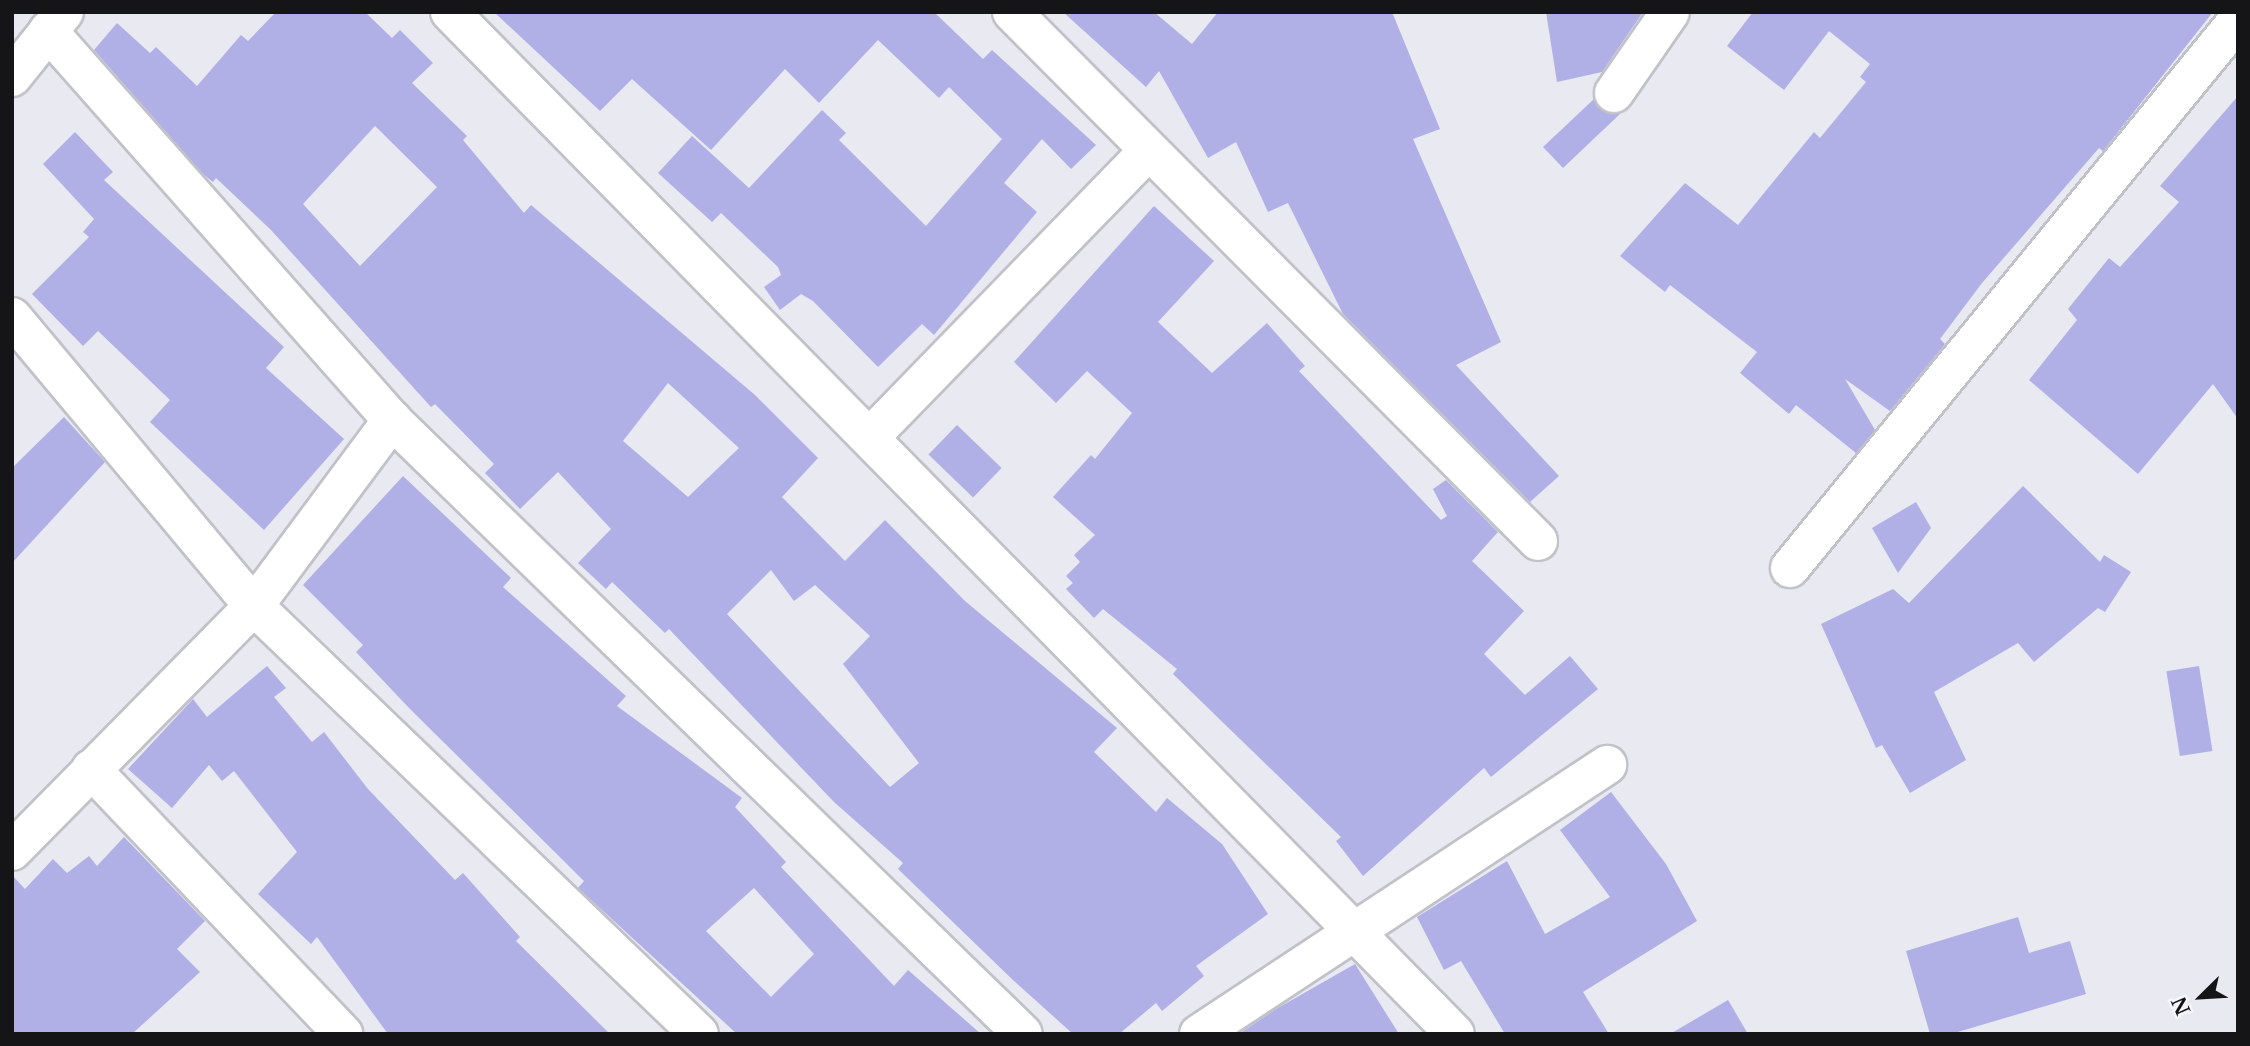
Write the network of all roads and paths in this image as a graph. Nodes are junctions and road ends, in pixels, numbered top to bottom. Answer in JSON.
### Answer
{"nodes":[{"id":1,"x":450,"y":12,"type":"edge"},
{"id":2,"x":1012,"y":12,"type":"edge"},
{"id":3,"x":1670,"y":12,"type":"edge"},
{"id":4,"x":2238,"y":20,"type":"edge"},
{"id":5,"x":56,"y":22,"type":"edge"},
{"id":6,"x":12,"y":78,"type":"edge"},
{"id":7,"x":1614,"y":93,"type":"dead end"},
{"id":8,"x":1148,"y":151,"type":"junction"},
{"id":9,"x":12,"y":317,"type":"edge"},
{"id":10,"x":392,"y":420,"type":"junction"},
{"id":11,"x":872,"y":435,"type":"junction"},
{"id":12,"x":1538,"y":541,"type":"dead end"},
{"id":13,"x":1790,"y":568,"type":"dead end"},
{"id":14,"x":254,"y":606,"type":"junction"},
{"id":15,"x":1607,"y":765,"type":"dead end"},
{"id":16,"x":91,"y":769,"type":"junction"},
{"id":17,"x":12,"y":851,"type":"edge"},
{"id":18,"x":1359,"y":931,"type":"junction"},
{"id":19,"x":343,"y":1034,"type":"edge"},
{"id":20,"x":699,"y":1034,"type":"edge"},
{"id":21,"x":1023,"y":1034,"type":"edge"},
{"id":22,"x":1199,"y":1034,"type":"edge"},
{"id":23,"x":1455,"y":1034,"type":"edge"}],
"edges":[{"from":1,"to":11,"type":"street"},
{"from":2,"to":8,"type":"street"},
{"from":3,"to":7,"type":"street"},
{"from":4,"to":13,"type":"street"},
{"from":5,"to":6,"type":"street"},
{"from":5,"to":10,"type":"street"},
{"from":8,"to":11,"type":"street"},
{"from":8,"to":12,"type":"street"},
{"from":9,"to":14,"type":"street"},
{"from":10,"to":14,"type":"street"},
{"from":10,"to":21,"type":"street"},
{"from":11,"to":18,"type":"street"},
{"from":14,"to":16,"type":"street"},
{"from":14,"to":20,"type":"street"},
{"from":15,"to":18,"type":"street"},
{"from":16,"to":17,"type":"street"},
{"from":16,"to":19,"type":"street"},
{"from":18,"to":22,"type":"street"},
{"from":18,"to":23,"type":"street"}]}
